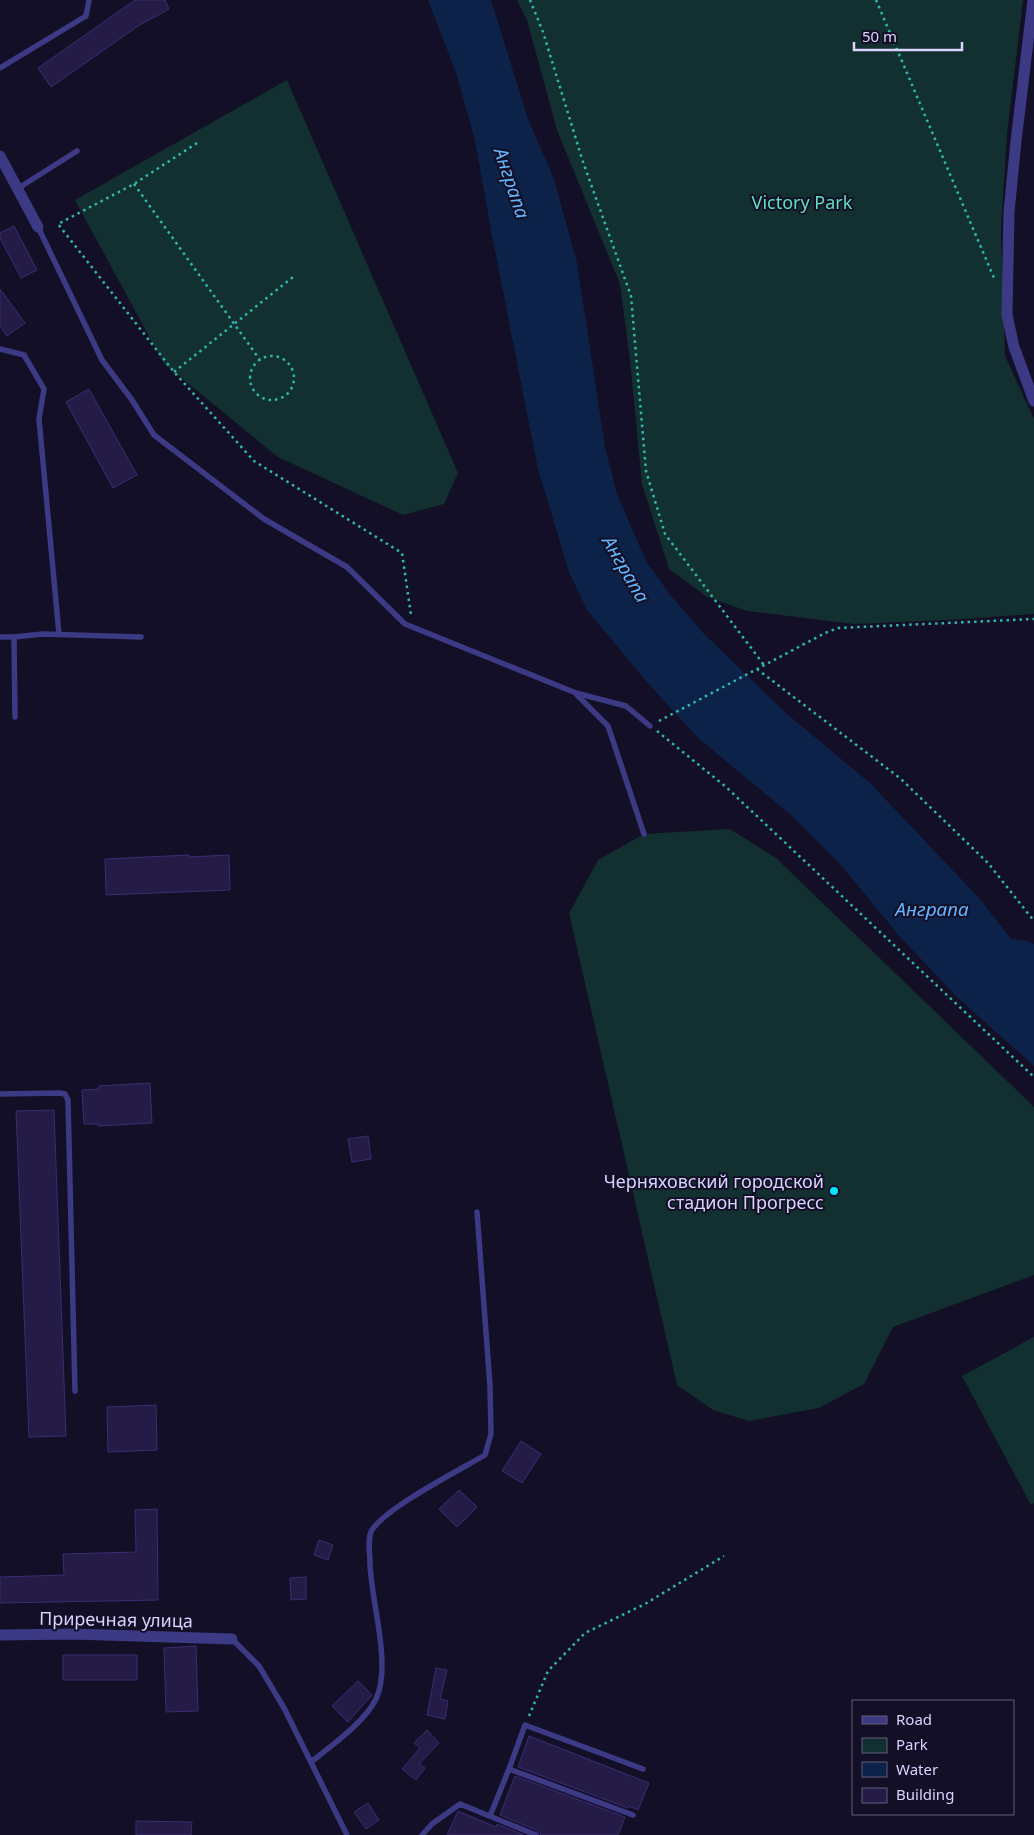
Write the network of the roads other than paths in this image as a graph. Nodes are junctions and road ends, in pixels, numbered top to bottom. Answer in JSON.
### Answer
{"nodes":[{"id":1,"x":89,"y":0,"type":"edge"},
{"id":2,"x":1034,"y":0,"type":"edge"},
{"id":3,"x":0,"y":68,"type":"edge"},
{"id":4,"x":77,"y":151,"type":"dead end"},
{"id":5,"x":0,"y":156,"type":"edge"},
{"id":6,"x":18,"y":189,"type":"junction"},
{"id":7,"x":38,"y":228,"type":"joint"},
{"id":8,"x":0,"y":349,"type":"edge"},
{"id":9,"x":1034,"y":401,"type":"edge"},
{"id":10,"x":59,"y":634,"type":"junction"},
{"id":11,"x":0,"y":637,"type":"edge"},
{"id":12,"x":14,"y":637,"type":"junction"},
{"id":13,"x":141,"y":637,"type":"dead end"},
{"id":14,"x":576,"y":693,"type":"junction"},
{"id":15,"x":15,"y":717,"type":"dead end"},
{"id":16,"x":650,"y":726,"type":"road end"},
{"id":17,"x":644,"y":834,"type":"dead end"},
{"id":18,"x":0,"y":1094,"type":"edge"},
{"id":19,"x":477,"y":1212,"type":"dead end"},
{"id":20,"x":75,"y":1391,"type":"dead end"},
{"id":21,"x":0,"y":1635,"type":"edge"},
{"id":22,"x":232,"y":1639,"type":"joint"},
{"id":23,"x":311,"y":1762,"type":"junction"},
{"id":24,"x":509,"y":1769,"type":"junction"},
{"id":25,"x":643,"y":1769,"type":"dead end"},
{"id":26,"x":490,"y":1816,"type":"junction"},
{"id":27,"x":633,"y":1816,"type":"dead end"},
{"id":28,"x":347,"y":1835,"type":"edge"},
{"id":29,"x":422,"y":1835,"type":"edge"},
{"id":30,"x":536,"y":1835,"type":"edge"}],
"edges":[{"from":1,"to":3,"type":"lane"},
{"from":2,"to":9,"type":"street"},
{"from":4,"to":6,"type":"lane"},
{"from":5,"to":6,"type":"street"},
{"from":6,"to":7,"type":"street"},
{"from":7,"to":14,"type":"lane"},
{"from":8,"to":10,"type":"lane"},
{"from":10,"to":12,"type":"lane"},
{"from":10,"to":13,"type":"lane"},
{"from":11,"to":12,"type":"lane"},
{"from":12,"to":15,"type":"lane"},
{"from":14,"to":16,"type":"lane"},
{"from":14,"to":17,"type":"lane"},
{"from":18,"to":20,"type":"lane"},
{"from":19,"to":23,"type":"lane"},
{"from":21,"to":22,"type":"street","name":"Приречная улица"},
{"from":22,"to":23,"type":"lane"},
{"from":23,"to":28,"type":"lane"},
{"from":24,"to":25,"type":"lane"},
{"from":24,"to":26,"type":"lane"},
{"from":24,"to":27,"type":"lane"},
{"from":26,"to":29,"type":"lane"},
{"from":26,"to":30,"type":"lane"}]}
